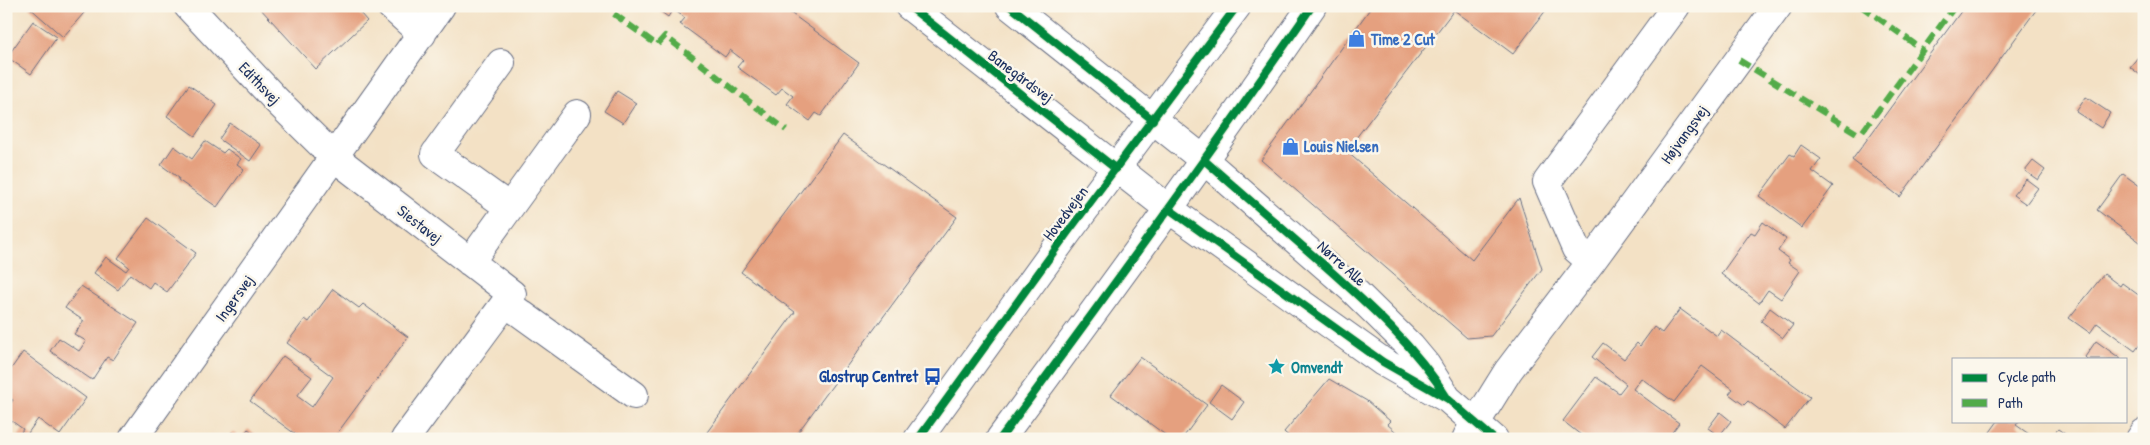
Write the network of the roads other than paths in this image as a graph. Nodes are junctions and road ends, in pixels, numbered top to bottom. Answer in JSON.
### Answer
{"nodes":[{"id":1,"x":188,"y":6,"type":"edge"},
{"id":2,"x":392,"y":6,"type":"edge"},
{"id":3,"x":441,"y":6,"type":"edge"},
{"id":4,"x":909,"y":6,"type":"edge"},
{"id":5,"x":1010,"y":6,"type":"edge"},
{"id":6,"x":1238,"y":6,"type":"edge"},
{"id":7,"x":1312,"y":6,"type":"edge"},
{"id":8,"x":1676,"y":6,"type":"edge"},
{"id":9,"x":1778,"y":6,"type":"edge"},
{"id":10,"x":422,"y":34,"type":"junction"},
{"id":11,"x":501,"y":63,"type":"dead end"},
{"id":12,"x":577,"y":114,"type":"dead end"},
{"id":13,"x":1153,"y":120,"type":"junction"},
{"id":14,"x":334,"y":157,"type":"junction"},
{"id":15,"x":1204,"y":160,"type":"junction"},
{"id":16,"x":1116,"y":169,"type":"junction"},
{"id":17,"x":509,"y":207,"type":"junction"},
{"id":18,"x":1169,"y":209,"type":"junction"},
{"id":19,"x":470,"y":262,"type":"junction"},
{"id":20,"x":1591,"y":262,"type":"junction"},
{"id":21,"x":506,"y":303,"type":"junction"},
{"id":22,"x":634,"y":395,"type":"dead end"},
{"id":23,"x":1448,"y":399,"type":"junction"},
{"id":24,"x":2144,"y":433,"type":"edge"},
{"id":25,"x":1479,"y":434,"type":"edge"},
{"id":26,"x":133,"y":439,"type":"edge"},
{"id":27,"x":405,"y":439,"type":"edge"},
{"id":28,"x":918,"y":439,"type":"edge"},
{"id":29,"x":1000,"y":439,"type":"edge"},
{"id":30,"x":2140,"y":439,"type":"edge"}],
"edges":[{"from":1,"to":14,"type":"street","name":"Edithsvej"},
{"from":2,"to":10,"type":"street"},
{"from":3,"to":10,"type":"street"},
{"from":4,"to":16,"type":"street","name":"Banegårdsvej"},
{"from":5,"to":13,"type":"street"},
{"from":6,"to":13,"type":"street","name":"Hovedvejen"},
{"from":7,"to":15,"type":"street"},
{"from":8,"to":20,"type":"street"},
{"from":9,"to":20,"type":"street","name":"Højvangsvej"},
{"from":10,"to":14,"type":"street"},
{"from":11,"to":17,"type":"street"},
{"from":12,"to":17,"type":"street"},
{"from":13,"to":15,"type":"street"},
{"from":13,"to":16,"type":"street","name":"Hovedvejen"},
{"from":14,"to":19,"type":"street","name":"Siestavej"},
{"from":14,"to":26,"type":"street","name":"Ingersvej"},
{"from":15,"to":18,"type":"street"},
{"from":15,"to":23,"type":"street","name":"Nørre Alle"},
{"from":16,"to":18,"type":"street","name":"Nørre Alle"},
{"from":16,"to":28,"type":"street","name":"Hovedvejen"},
{"from":17,"to":19,"type":"street"},
{"from":18,"to":23,"type":"street","name":"Nørre Alle"},
{"from":18,"to":29,"type":"street"},
{"from":19,"to":21,"type":"street","name":"Siestavej"},
{"from":20,"to":25,"type":"street","name":"Højvangsvej"},
{"from":21,"to":22,"type":"street"},
{"from":21,"to":27,"type":"street"},
{"from":23,"to":25,"type":"street","name":"Nørre Alle"},
{"from":24,"to":30,"type":"street"}]}
